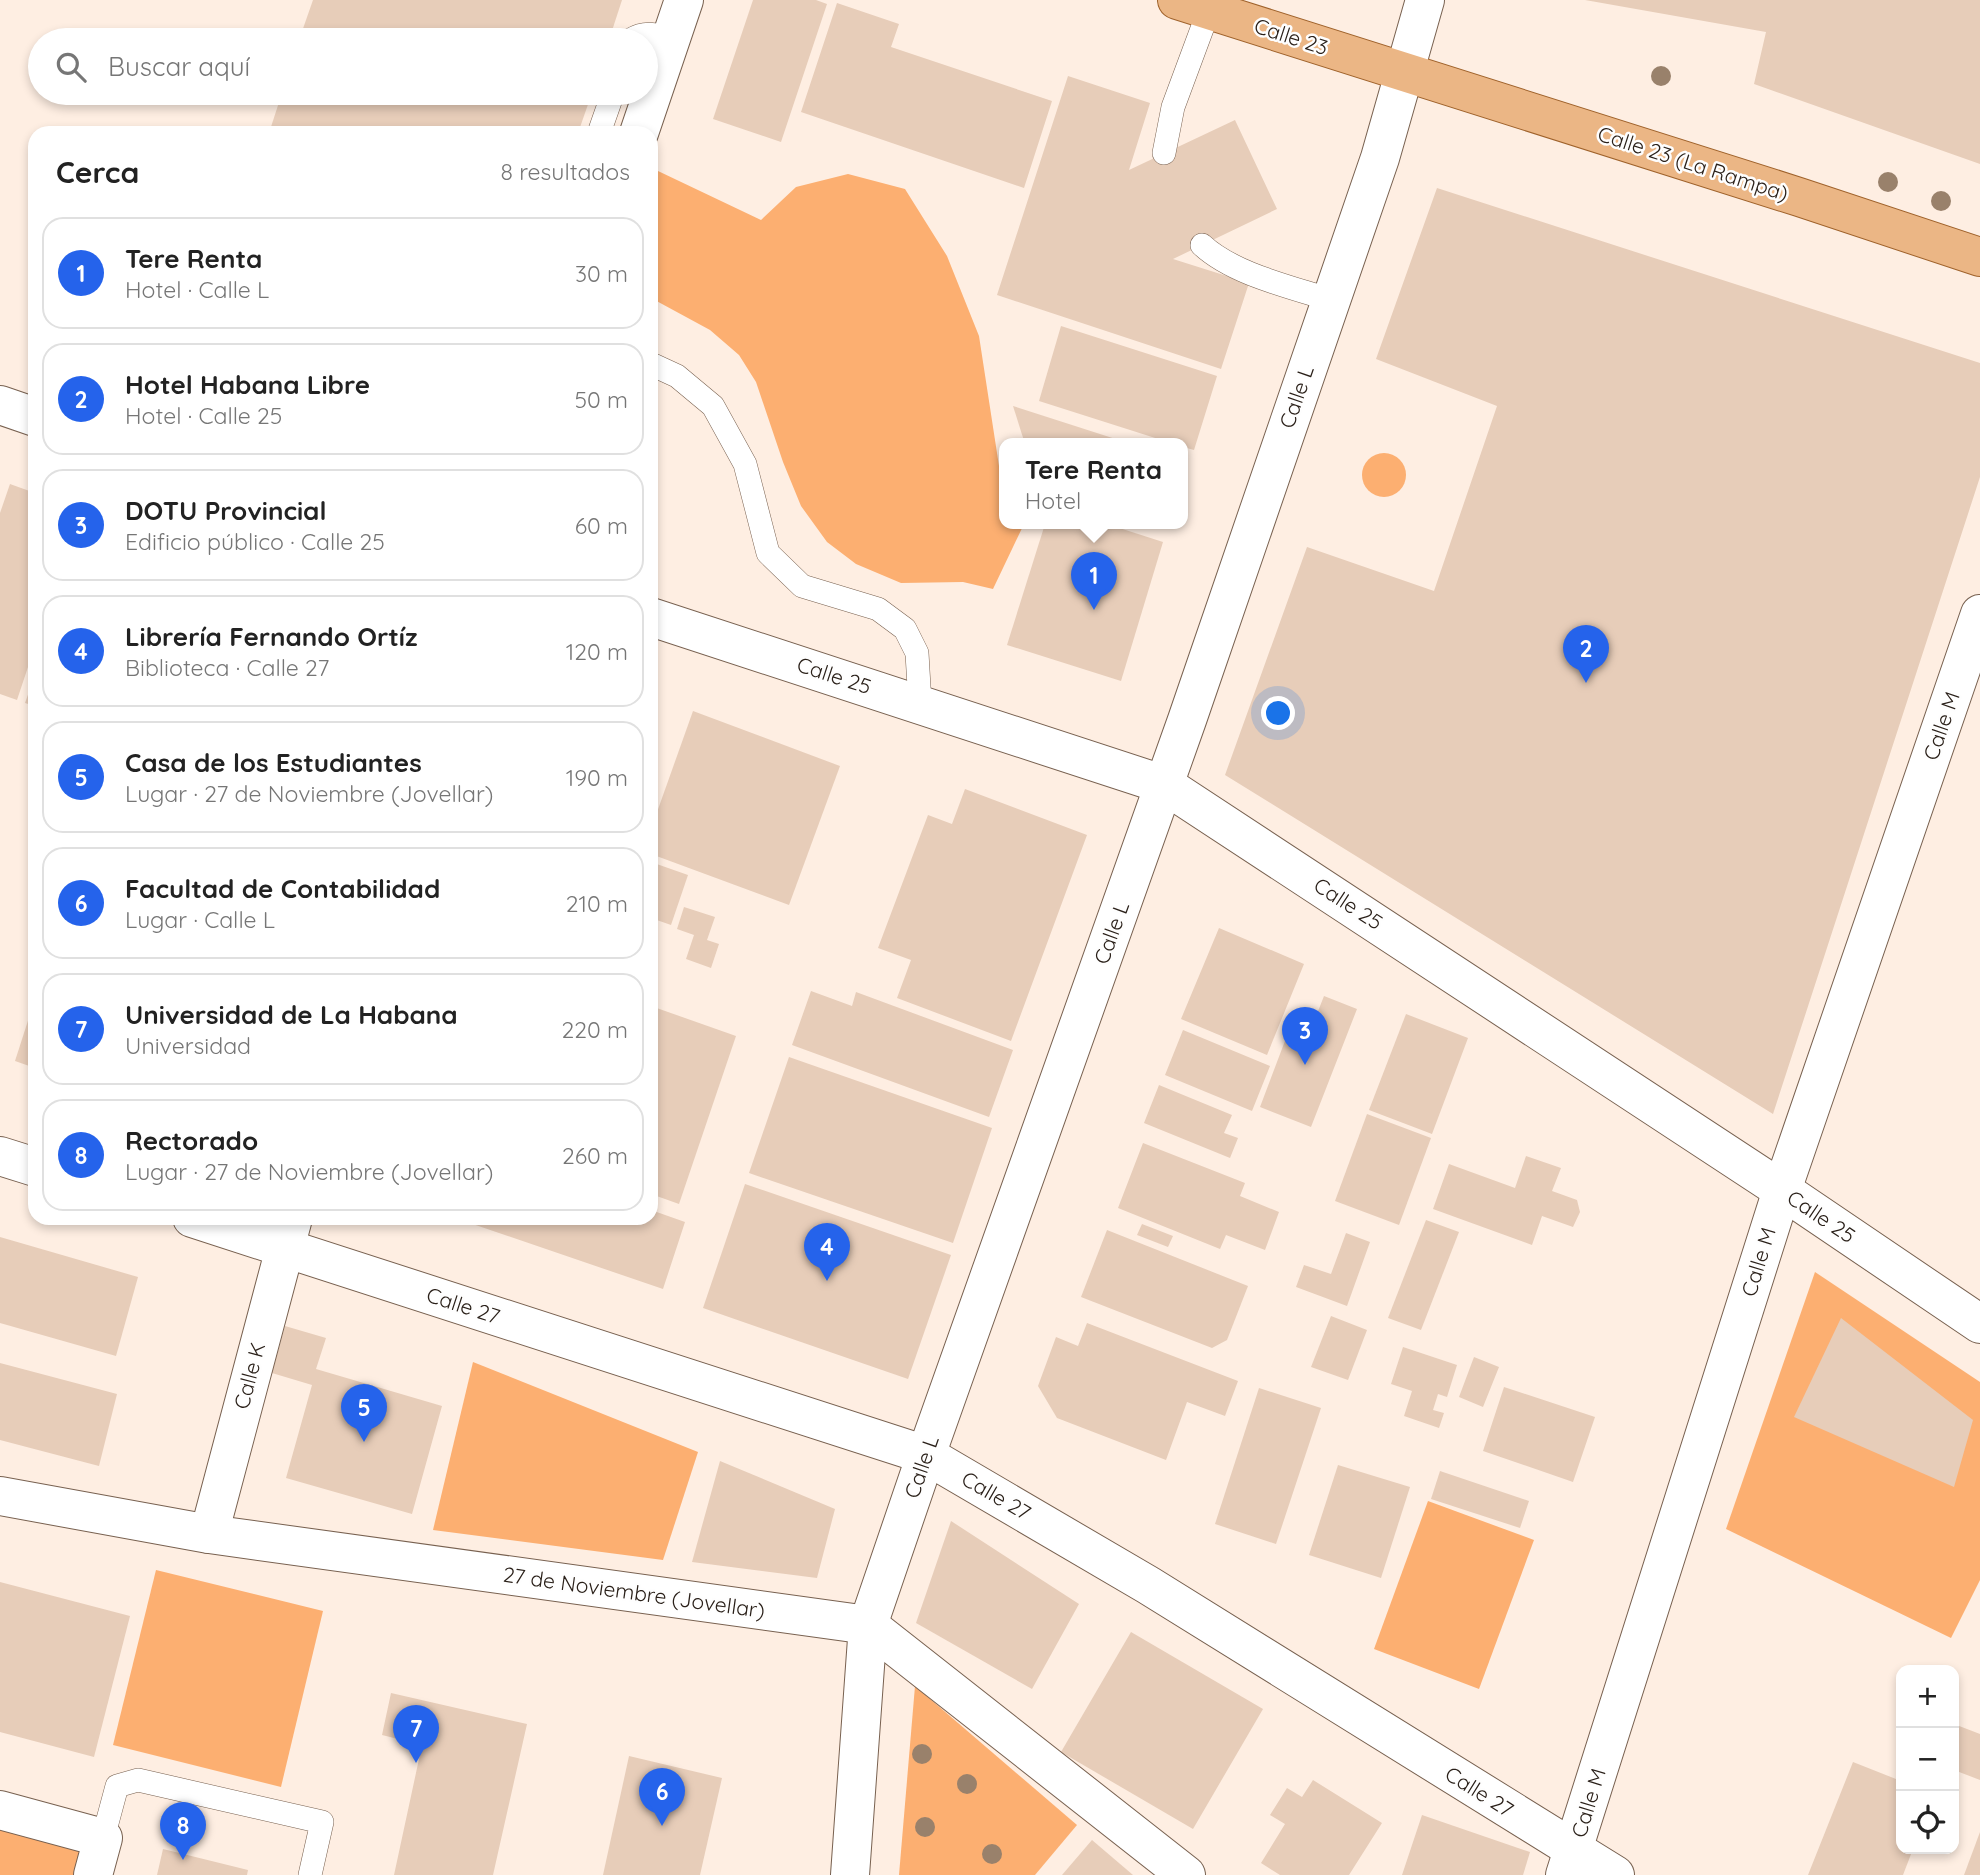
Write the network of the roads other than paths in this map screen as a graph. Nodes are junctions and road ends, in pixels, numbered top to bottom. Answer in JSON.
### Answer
{"nodes":[{"id":1,"x":684,"y":0,"type":"edge"},
{"id":2,"x":1428,"y":2,"type":"edge"},
{"id":3,"x":1193,"y":5,"type":"edge"},
{"id":4,"x":658,"y":35,"type":"edge"},
{"id":5,"x":671,"y":39,"type":"junction"},
{"id":6,"x":1405,"y":73,"type":"junction"},
{"id":7,"x":658,"y":77,"type":"edge"},
{"id":8,"x":609,"y":105,"type":"edge"},
{"id":9,"x":649,"y":105,"type":"edge"},
{"id":10,"x":601,"y":126,"type":"edge"},
{"id":11,"x":641,"y":126,"type":"edge"},
{"id":12,"x":1164,"y":153,"type":"dead end"},
{"id":13,"x":1202,"y":245,"type":"dead end"},
{"id":14,"x":1980,"y":257,"type":"edge"},
{"id":15,"x":1331,"y":300,"type":"junction"},
{"id":16,"x":658,"y":367,"type":"edge"},
{"id":17,"x":0,"y":405,"type":"edge"},
{"id":18,"x":28,"y":415,"type":"edge"},
{"id":19,"x":1980,"y":614,"type":"edge"},
{"id":20,"x":658,"y":619,"type":"edge"},
{"id":21,"x":920,"y":704,"type":"junction"},
{"id":22,"x":1165,"y":785,"type":"junction"},
{"id":23,"x":0,"y":1156,"type":"edge"},
{"id":24,"x":28,"y":1165,"type":"edge"},
{"id":25,"x":1782,"y":1190,"type":"junction"},
{"id":26,"x":237,"y":1225,"type":"edge"},
{"id":27,"x":288,"y":1233,"type":"edge"},
{"id":28,"x":1980,"y":1324,"type":"edge"},
{"id":29,"x":926,"y":1455,"type":"junction"},
{"id":30,"x":0,"y":1496,"type":"edge"},
{"id":31,"x":209,"y":1534,"type":"junction"},
{"id":32,"x":868,"y":1625,"type":"junction"},
{"id":33,"x":0,"y":1810,"type":"edge"},
{"id":34,"x":103,"y":1838,"type":"junction"},
{"id":35,"x":1569,"y":1863,"type":"edge"},
{"id":36,"x":93,"y":1875,"type":"edge"},
{"id":37,"x":310,"y":1875,"type":"edge"},
{"id":38,"x":850,"y":1875,"type":"edge"},
{"id":39,"x":1186,"y":1875,"type":"edge"},
{"id":40,"x":1615,"y":1875,"type":"edge"}],
"edges":[{"from":1,"to":5,"type":"street"},
{"from":2,"to":6,"type":"street","name":"Calle L"},
{"from":3,"to":6,"type":"main road","name":"Calle 23"},
{"from":3,"to":12,"type":"lane"},
{"from":4,"to":5,"type":"lane"},
{"from":5,"to":7,"type":"street"},
{"from":6,"to":14,"type":"main road","name":"Calle 23 (La Rampa)"},
{"from":6,"to":15,"type":"street","name":"Calle L"},
{"from":8,"to":10,"type":"lane"},
{"from":9,"to":11,"type":"street"},
{"from":13,"to":15,"type":"lane"},
{"from":15,"to":22,"type":"street","name":"Calle L"},
{"from":16,"to":21,"type":"lane"},
{"from":17,"to":18,"type":"street"},
{"from":19,"to":25,"type":"street","name":"Calle M"},
{"from":20,"to":21,"type":"street","name":"Calle 25"},
{"from":21,"to":22,"type":"street","name":"Calle 25"},
{"from":22,"to":25,"type":"street","name":"Calle 25"},
{"from":22,"to":29,"type":"street","name":"Calle L"},
{"from":23,"to":24,"type":"street"},
{"from":25,"to":28,"type":"street","name":"Calle 25"},
{"from":25,"to":35,"type":"street","name":"Calle M"},
{"from":26,"to":27,"type":"street","name":"Calle 27"},
{"from":27,"to":29,"type":"street","name":"Calle 27"},
{"from":27,"to":31,"type":"street","name":"Calle K"},
{"from":29,"to":32,"type":"street","name":"Calle L"},
{"from":29,"to":35,"type":"street","name":"Calle 27"},
{"from":30,"to":31,"type":"street","name":"27 de Noviembre (Jovellar)"},
{"from":31,"to":32,"type":"street","name":"27 de Noviembre (Jovellar)"},
{"from":32,"to":38,"type":"street","name":"Calle L"},
{"from":32,"to":39,"type":"street"},
{"from":33,"to":34,"type":"street"},
{"from":34,"to":36,"type":"street"},
{"from":34,"to":37,"type":"lane"},
{"from":35,"to":40,"type":"street","name":"Calle 27"}]}
